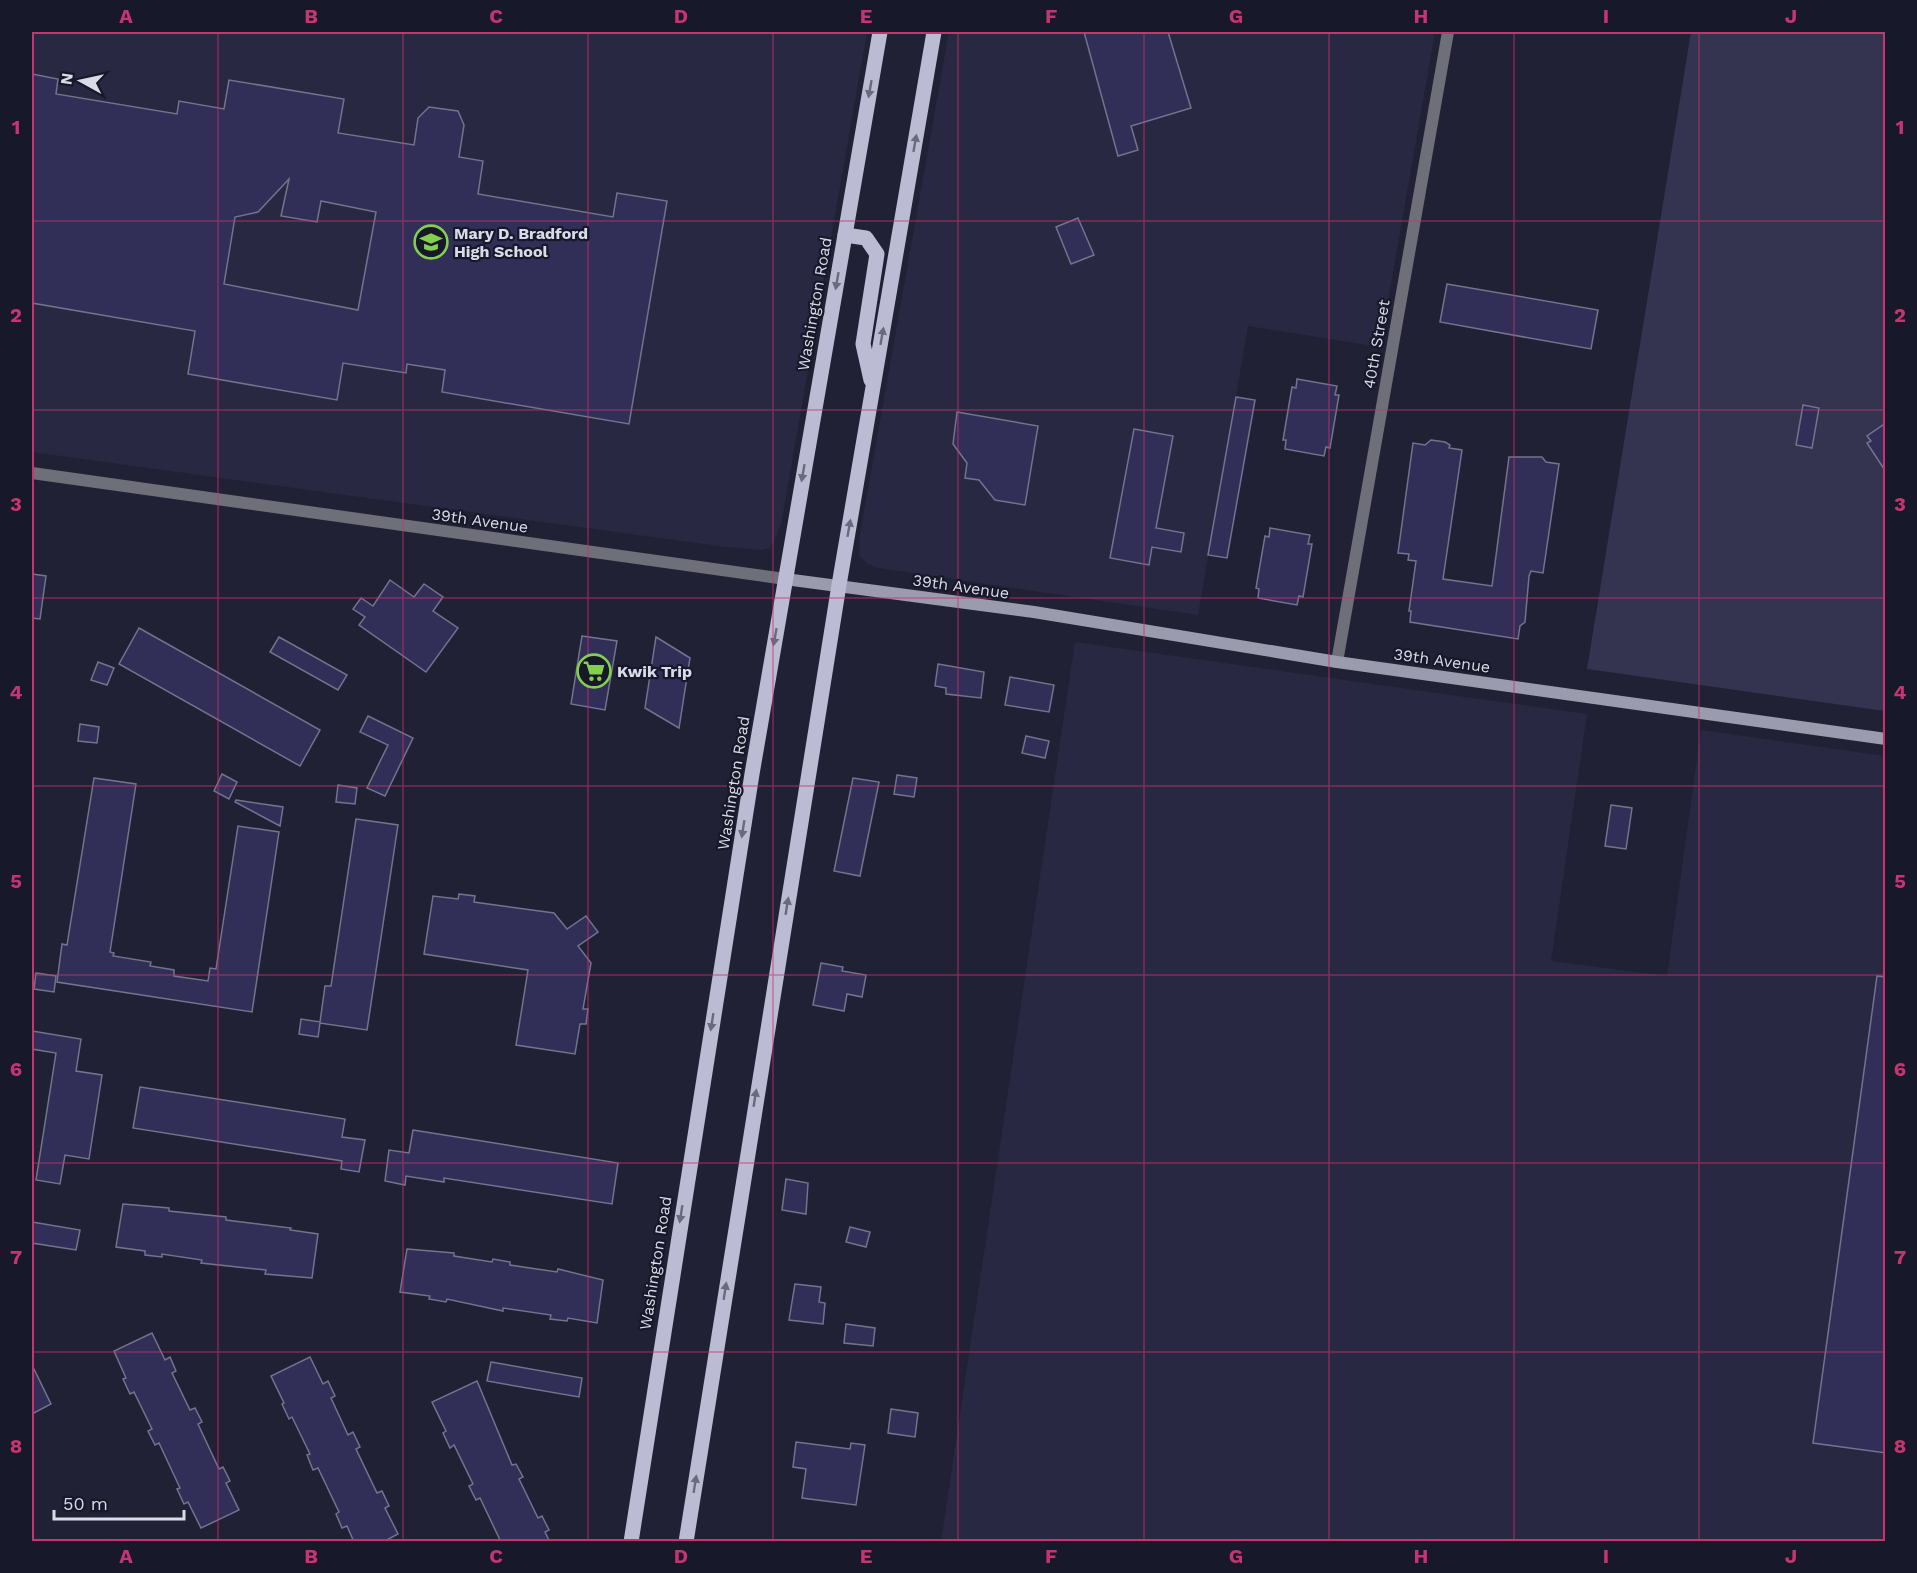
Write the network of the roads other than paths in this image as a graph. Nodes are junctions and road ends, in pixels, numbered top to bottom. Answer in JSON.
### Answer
{"nodes":[{"id":1,"x":880,"y":32,"type":"edge"},
{"id":2,"x":934,"y":32,"type":"edge"},
{"id":3,"x":1448,"y":32,"type":"edge"},
{"id":4,"x":845,"y":235,"type":"junction"},
{"id":5,"x":873,"y":388,"type":"junction"},
{"id":6,"x":32,"y":473,"type":"edge"},
{"id":7,"x":785,"y":579,"type":"junction"},
{"id":8,"x":839,"y":585,"type":"junction"},
{"id":9,"x":1337,"y":662,"type":"junction"},
{"id":10,"x":1886,"y":739,"type":"edge"},
{"id":11,"x":631,"y":1542,"type":"edge"},
{"id":12,"x":686,"y":1542,"type":"edge"}],
"edges":[{"from":1,"to":4,"type":"main road","name":"Washington Road","one_way":true},
{"from":5,"to":2,"type":"main road","one_way":true},
{"from":3,"to":9,"type":"street","name":"40th Street"},
{"from":4,"to":5,"type":"main road"},
{"from":4,"to":7,"type":"main road","name":"Washington Road","one_way":true},
{"from":8,"to":5,"type":"main road","one_way":true},
{"from":6,"to":7,"type":"street","name":"39th Avenue"},
{"from":7,"to":8,"type":"main road","name":"39th Avenue"},
{"from":7,"to":11,"type":"main road","name":"Washington Road","one_way":true},
{"from":8,"to":9,"type":"main road","name":"39th Avenue"},
{"from":12,"to":8,"type":"main road","one_way":true},
{"from":9,"to":10,"type":"main road","name":"39th Avenue"}]}
